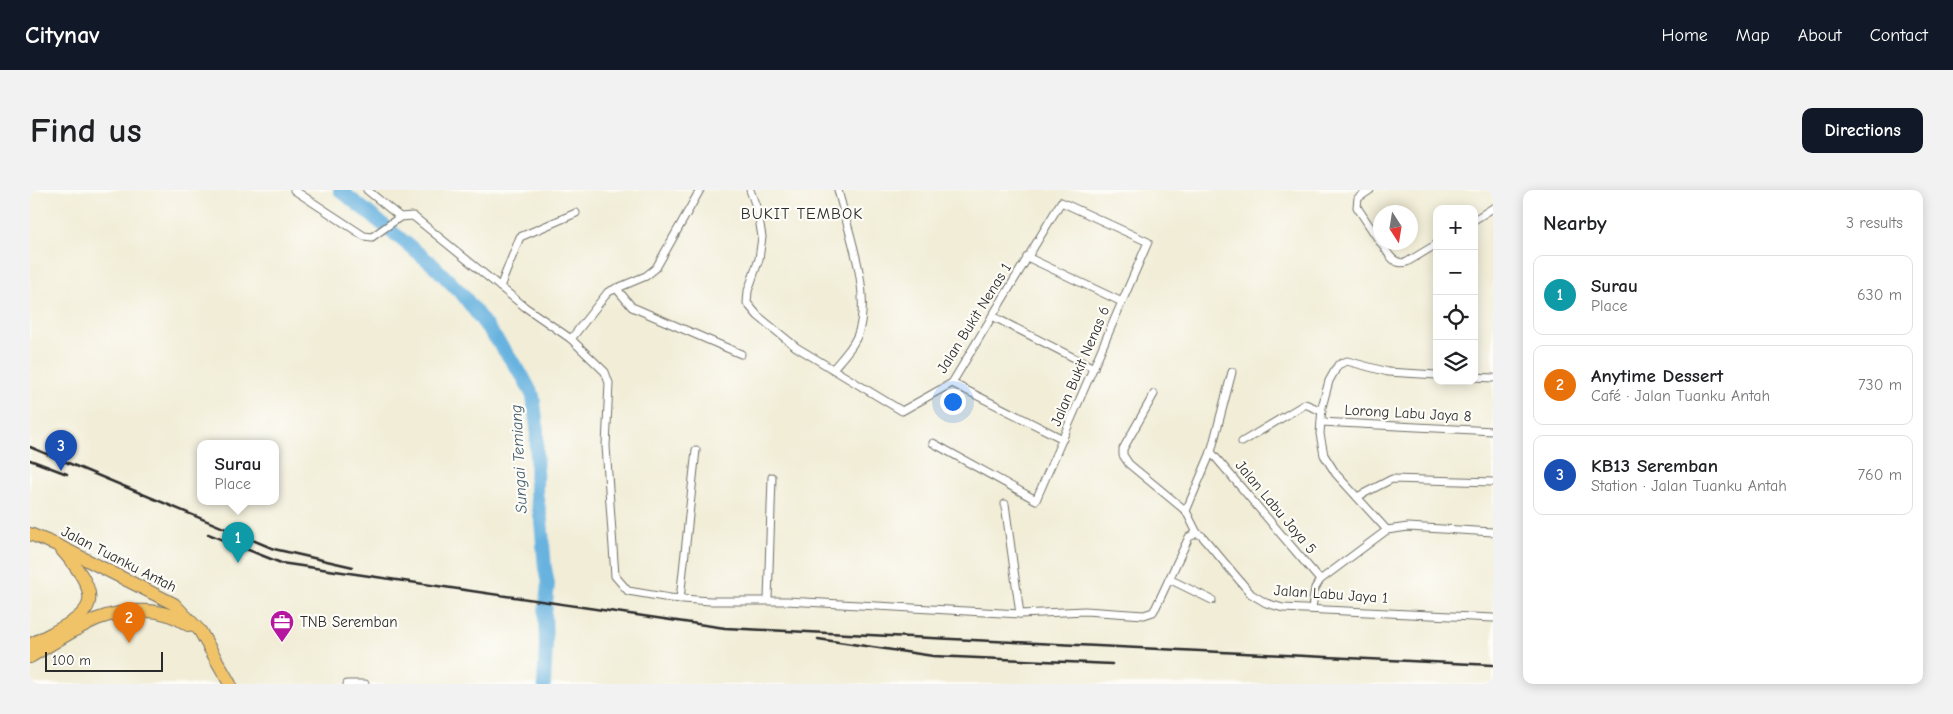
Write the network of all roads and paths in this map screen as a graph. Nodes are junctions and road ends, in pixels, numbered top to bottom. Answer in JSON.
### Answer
{"nodes":[{"id":1,"x":294,"y":190,"type":"edge"},
{"id":2,"x":367,"y":190,"type":"edge"},
{"id":3,"x":700,"y":190,"type":"edge"},
{"id":4,"x":750,"y":190,"type":"edge"},
{"id":5,"x":838,"y":190,"type":"edge"},
{"id":6,"x":1370,"y":190,"type":"edge"},
{"id":7,"x":1061,"y":202,"type":"joint"},
{"id":8,"x":1493,"y":208,"type":"edge"},
{"id":9,"x":576,"y":213,"type":"dead end"},
{"id":10,"x":400,"y":216,"type":"junction"},
{"id":11,"x":1478,"y":217,"type":"edge"},
{"id":12,"x":1373,"y":230,"type":"edge"},
{"id":13,"x":1433,"y":246,"type":"edge"},
{"id":14,"x":1386,"y":250,"type":"edge"},
{"id":15,"x":1028,"y":257,"type":"junction"},
{"id":16,"x":500,"y":287,"type":"junction"},
{"id":17,"x":616,"y":288,"type":"junction"},
{"id":18,"x":1122,"y":302,"type":"junction"},
{"id":19,"x":992,"y":316,"type":"junction"},
{"id":20,"x":571,"y":339,"type":"junction"},
{"id":21,"x":741,"y":354,"type":"dead end"},
{"id":22,"x":1094,"y":368,"type":"junction"},
{"id":23,"x":833,"y":369,"type":"junction"},
{"id":24,"x":1232,"y":372,"type":"dead end"},
{"id":25,"x":1433,"y":374,"type":"edge"},
{"id":26,"x":1478,"y":377,"type":"edge"},
{"id":27,"x":1493,"y":378,"type":"edge"},
{"id":28,"x":952,"y":383,"type":"junction"},
{"id":29,"x":1154,"y":394,"type":"dead end"},
{"id":30,"x":1322,"y":411,"type":"junction"},
{"id":31,"x":1321,"y":422,"type":"junction"},
{"id":32,"x":1493,"y":431,"type":"edge"},
{"id":33,"x":1063,"y":439,"type":"junction"},
{"id":34,"x":1242,"y":442,"type":"dead end"},
{"id":35,"x":933,"y":444,"type":"dead end"},
{"id":36,"x":696,"y":450,"type":"dead end"},
{"id":37,"x":1211,"y":452,"type":"junction"},
{"id":38,"x":772,"y":477,"type":"dead end"},
{"id":39,"x":1493,"y":482,"type":"edge"},
{"id":40,"x":1357,"y":497,"type":"junction"},
{"id":41,"x":1005,"y":504,"type":"dead end"},
{"id":42,"x":1186,"y":511,"type":"junction"},
{"id":43,"x":1387,"y":530,"type":"junction"},
{"id":44,"x":1493,"y":532,"type":"edge"},
{"id":45,"x":1197,"y":533,"type":"junction"},
{"id":46,"x":30,"y":534,"type":"edge"},
{"id":47,"x":57,"y":545,"type":"junction"},
{"id":48,"x":1169,"y":579,"type":"junction"},
{"id":49,"x":1320,"y":580,"type":"junction"},
{"id":50,"x":680,"y":599,"type":"junction"},
{"id":51,"x":768,"y":600,"type":"junction"},
{"id":52,"x":1212,"y":600,"type":"dead end"},
{"id":53,"x":1312,"y":608,"type":"junction"},
{"id":54,"x":1020,"y":614,"type":"junction"},
{"id":55,"x":1493,"y":618,"type":"edge"},
{"id":56,"x":208,"y":642,"type":"junction"},
{"id":57,"x":30,"y":645,"type":"edge"},
{"id":58,"x":30,"y":657,"type":"edge"},
{"id":59,"x":230,"y":684,"type":"edge"},
{"id":60,"x":347,"y":684,"type":"edge"},
{"id":61,"x":365,"y":684,"type":"edge"}],
"edges":[{"from":1,"to":10,"type":"street"},
{"from":2,"to":10,"type":"street"},
{"from":3,"to":17,"type":"street"},
{"from":4,"to":23,"type":"street"},
{"from":5,"to":23,"type":"street"},
{"from":6,"to":12,"type":"street"},
{"from":7,"to":15,"type":"street","name":"Jalan Bukit Nenas 1"},
{"from":7,"to":18,"type":"street","name":"Jalan Bukit Nenas 6"},
{"from":8,"to":11,"type":"street"},
{"from":9,"to":16,"type":"street"},
{"from":10,"to":16,"type":"street"},
{"from":13,"to":14,"type":"street"},
{"from":15,"to":18,"type":"street"},
{"from":15,"to":19,"type":"street","name":"Jalan Bukit Nenas 1"},
{"from":16,"to":20,"type":"street"},
{"from":17,"to":20,"type":"street"},
{"from":17,"to":21,"type":"street"},
{"from":18,"to":22,"type":"street","name":"Jalan Bukit Nenas 6"},
{"from":19,"to":22,"type":"street"},
{"from":19,"to":28,"type":"street","name":"Jalan Bukit Nenas 1"},
{"from":20,"to":50,"type":"street"},
{"from":22,"to":33,"type":"street","name":"Jalan Bukit Nenas 6"},
{"from":23,"to":28,"type":"street","name":"Jalan Bukit Nenas 1"},
{"from":24,"to":37,"type":"street"},
{"from":25,"to":30,"type":"street"},
{"from":26,"to":27,"type":"street"},
{"from":28,"to":33,"type":"street"},
{"from":29,"to":42,"type":"street"},
{"from":30,"to":31,"type":"street"},
{"from":30,"to":34,"type":"street"},
{"from":31,"to":32,"type":"street","name":"Lorong Labu Jaya 8"},
{"from":31,"to":40,"type":"street"},
{"from":33,"to":35,"type":"street","name":"Jalan Bukit Nenas 6"},
{"from":36,"to":50,"type":"street"},
{"from":37,"to":42,"type":"street"},
{"from":37,"to":49,"type":"street","name":"Jalan Labu Jaya 5"},
{"from":38,"to":51,"type":"street"},
{"from":39,"to":40,"type":"street"},
{"from":40,"to":43,"type":"street"},
{"from":41,"to":54,"type":"street"},
{"from":42,"to":45,"type":"street","name":"Jalan Labu Jaya 1"},
{"from":43,"to":44,"type":"street"},
{"from":43,"to":49,"type":"street"},
{"from":45,"to":48,"type":"street"},
{"from":45,"to":53,"type":"street","name":"Jalan Labu Jaya 1"},
{"from":46,"to":47,"type":"highway","name":"Jalan Tuanku Antah"},
{"from":47,"to":56,"type":"highway","name":"Jalan Tuanku Antah"},
{"from":47,"to":57,"type":"highway"},
{"from":48,"to":52,"type":"street"},
{"from":48,"to":54,"type":"street"},
{"from":49,"to":53,"type":"street"},
{"from":50,"to":51,"type":"street"},
{"from":51,"to":54,"type":"street"},
{"from":53,"to":55,"type":"street","name":"Jalan Labu Jaya 1"},
{"from":56,"to":58,"type":"highway"},
{"from":56,"to":59,"type":"highway"},
{"from":60,"to":61,"type":"street"}]}
